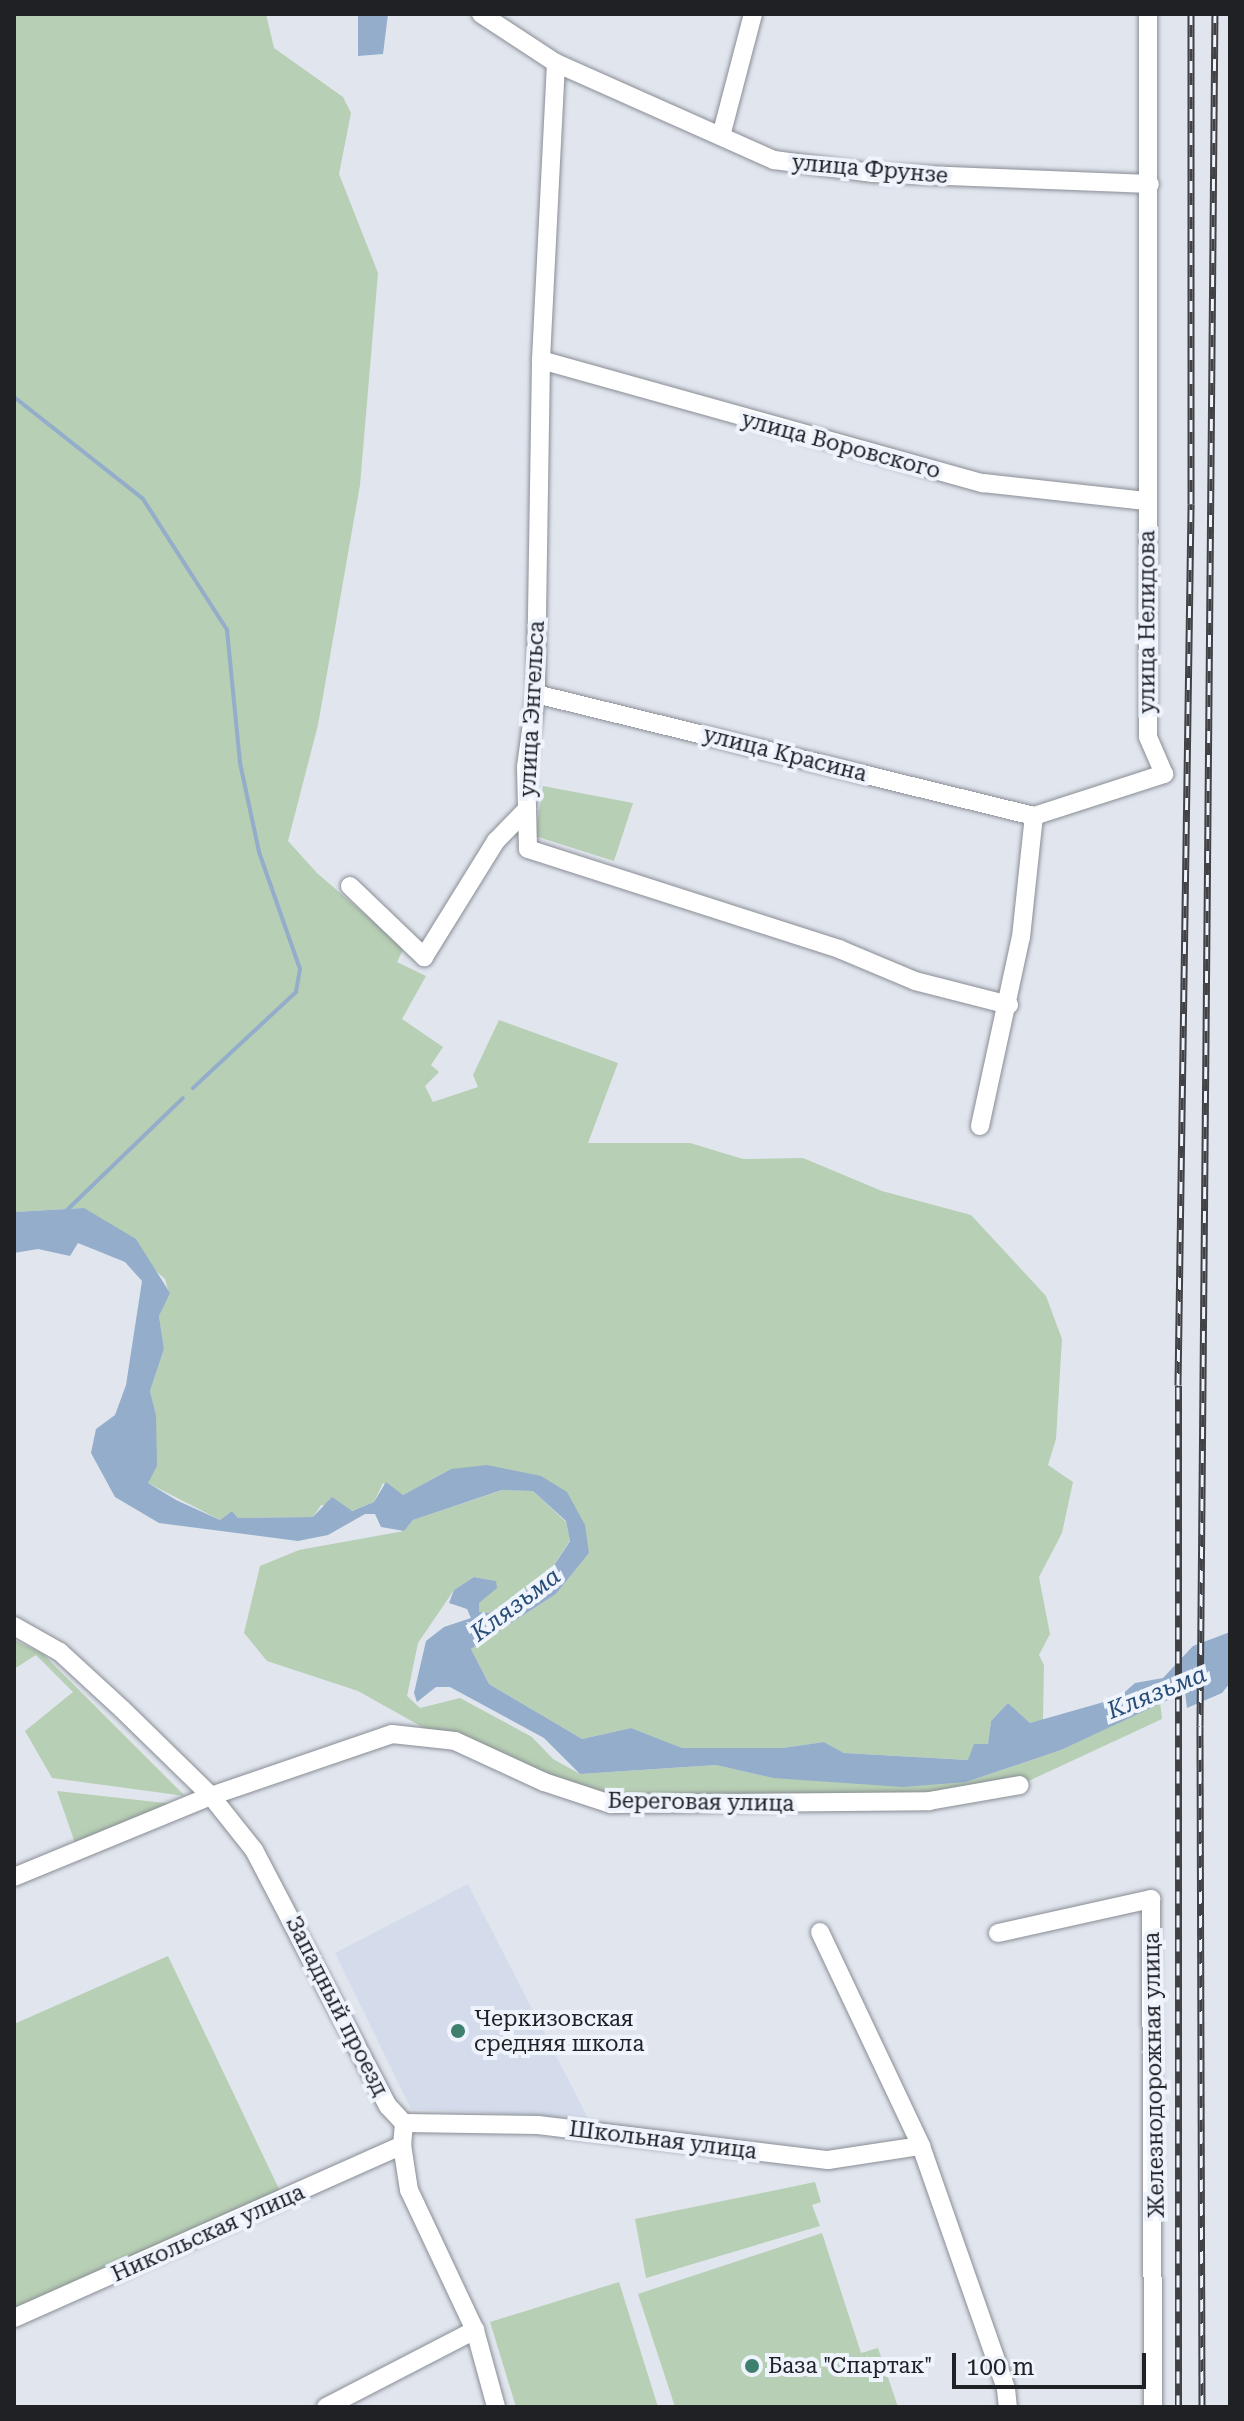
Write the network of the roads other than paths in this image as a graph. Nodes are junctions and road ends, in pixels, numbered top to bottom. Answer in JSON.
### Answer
{"nodes":[{"id":1,"x":481,"y":14,"type":"edge"},
{"id":2,"x":753,"y":14,"type":"edge"},
{"id":3,"x":1148,"y":14,"type":"edge"},
{"id":4,"x":556,"y":63,"type":"junction"},
{"id":5,"x":721,"y":136,"type":"junction"},
{"id":6,"x":1150,"y":184,"type":"junction"},
{"id":7,"x":541,"y":360,"type":"junction"},
{"id":8,"x":1146,"y":501,"type":"junction"},
{"id":9,"x":536,"y":694,"type":"junction"},
{"id":10,"x":527,"y":809,"type":"junction"},
{"id":11,"x":1034,"y":816,"type":"junction"},
{"id":12,"x":350,"y":886,"type":"dead end"},
{"id":13,"x":1009,"y":1005,"type":"junction"},
{"id":14,"x":980,"y":1126,"type":"dead end"},
{"id":15,"x":14,"y":1626,"type":"edge"},
{"id":16,"x":1020,"y":1785,"type":"dead end"},
{"id":17,"x":211,"y":1796,"type":"junction"},
{"id":18,"x":14,"y":1877,"type":"edge"},
{"id":19,"x":820,"y":1932,"type":"dead end"},
{"id":20,"x":998,"y":1933,"type":"dead end"},
{"id":21,"x":404,"y":2123,"type":"junction"},
{"id":22,"x":402,"y":2145,"type":"junction"},
{"id":23,"x":921,"y":2146,"type":"junction"},
{"id":24,"x":14,"y":2318,"type":"edge"},
{"id":25,"x":475,"y":2330,"type":"junction"},
{"id":26,"x":326,"y":2407,"type":"edge"},
{"id":27,"x":496,"y":2407,"type":"edge"},
{"id":28,"x":1008,"y":2407,"type":"edge"},
{"id":29,"x":1153,"y":2407,"type":"edge"}],
"edges":[{"from":1,"to":4,"type":"street","name":"улица Фрунзе"},
{"from":2,"to":5,"type":"street"},
{"from":3,"to":6,"type":"street","name":"улица Нелидова"},
{"from":4,"to":5,"type":"street","name":"улица Фрунзе"},
{"from":4,"to":7,"type":"street","name":"улица Энгельса"},
{"from":5,"to":6,"type":"street","name":"улица Фрунзе"},
{"from":6,"to":8,"type":"street","name":"улица Нелидова"},
{"from":7,"to":8,"type":"street","name":"улица Воровского"},
{"from":7,"to":9,"type":"street","name":"улица Энгельса"},
{"from":8,"to":11,"type":"street","name":"улица Нелидова"},
{"from":9,"to":10,"type":"street","name":"улица Энгельса"},
{"from":9,"to":11,"type":"street","name":"улица Красина"},
{"from":10,"to":12,"type":"street"},
{"from":10,"to":13,"type":"street","name":"улица Энгельса"},
{"from":11,"to":13,"type":"street"},
{"from":13,"to":14,"type":"street"},
{"from":15,"to":17,"type":"street","name":"Западный проезд"},
{"from":16,"to":17,"type":"street","name":"Береговая улица"},
{"from":17,"to":18,"type":"street","name":"Береговая улица"},
{"from":17,"to":21,"type":"street","name":"Западный проезд"},
{"from":19,"to":23,"type":"street"},
{"from":20,"to":29,"type":"street","name":"Железнодорожная улица"},
{"from":21,"to":22,"type":"street"},
{"from":21,"to":23,"type":"street","name":"Школьная улица"},
{"from":22,"to":24,"type":"street","name":"Никольская улица"},
{"from":22,"to":25,"type":"street"},
{"from":23,"to":28,"type":"street"},
{"from":25,"to":26,"type":"street"},
{"from":25,"to":27,"type":"street"}]}
